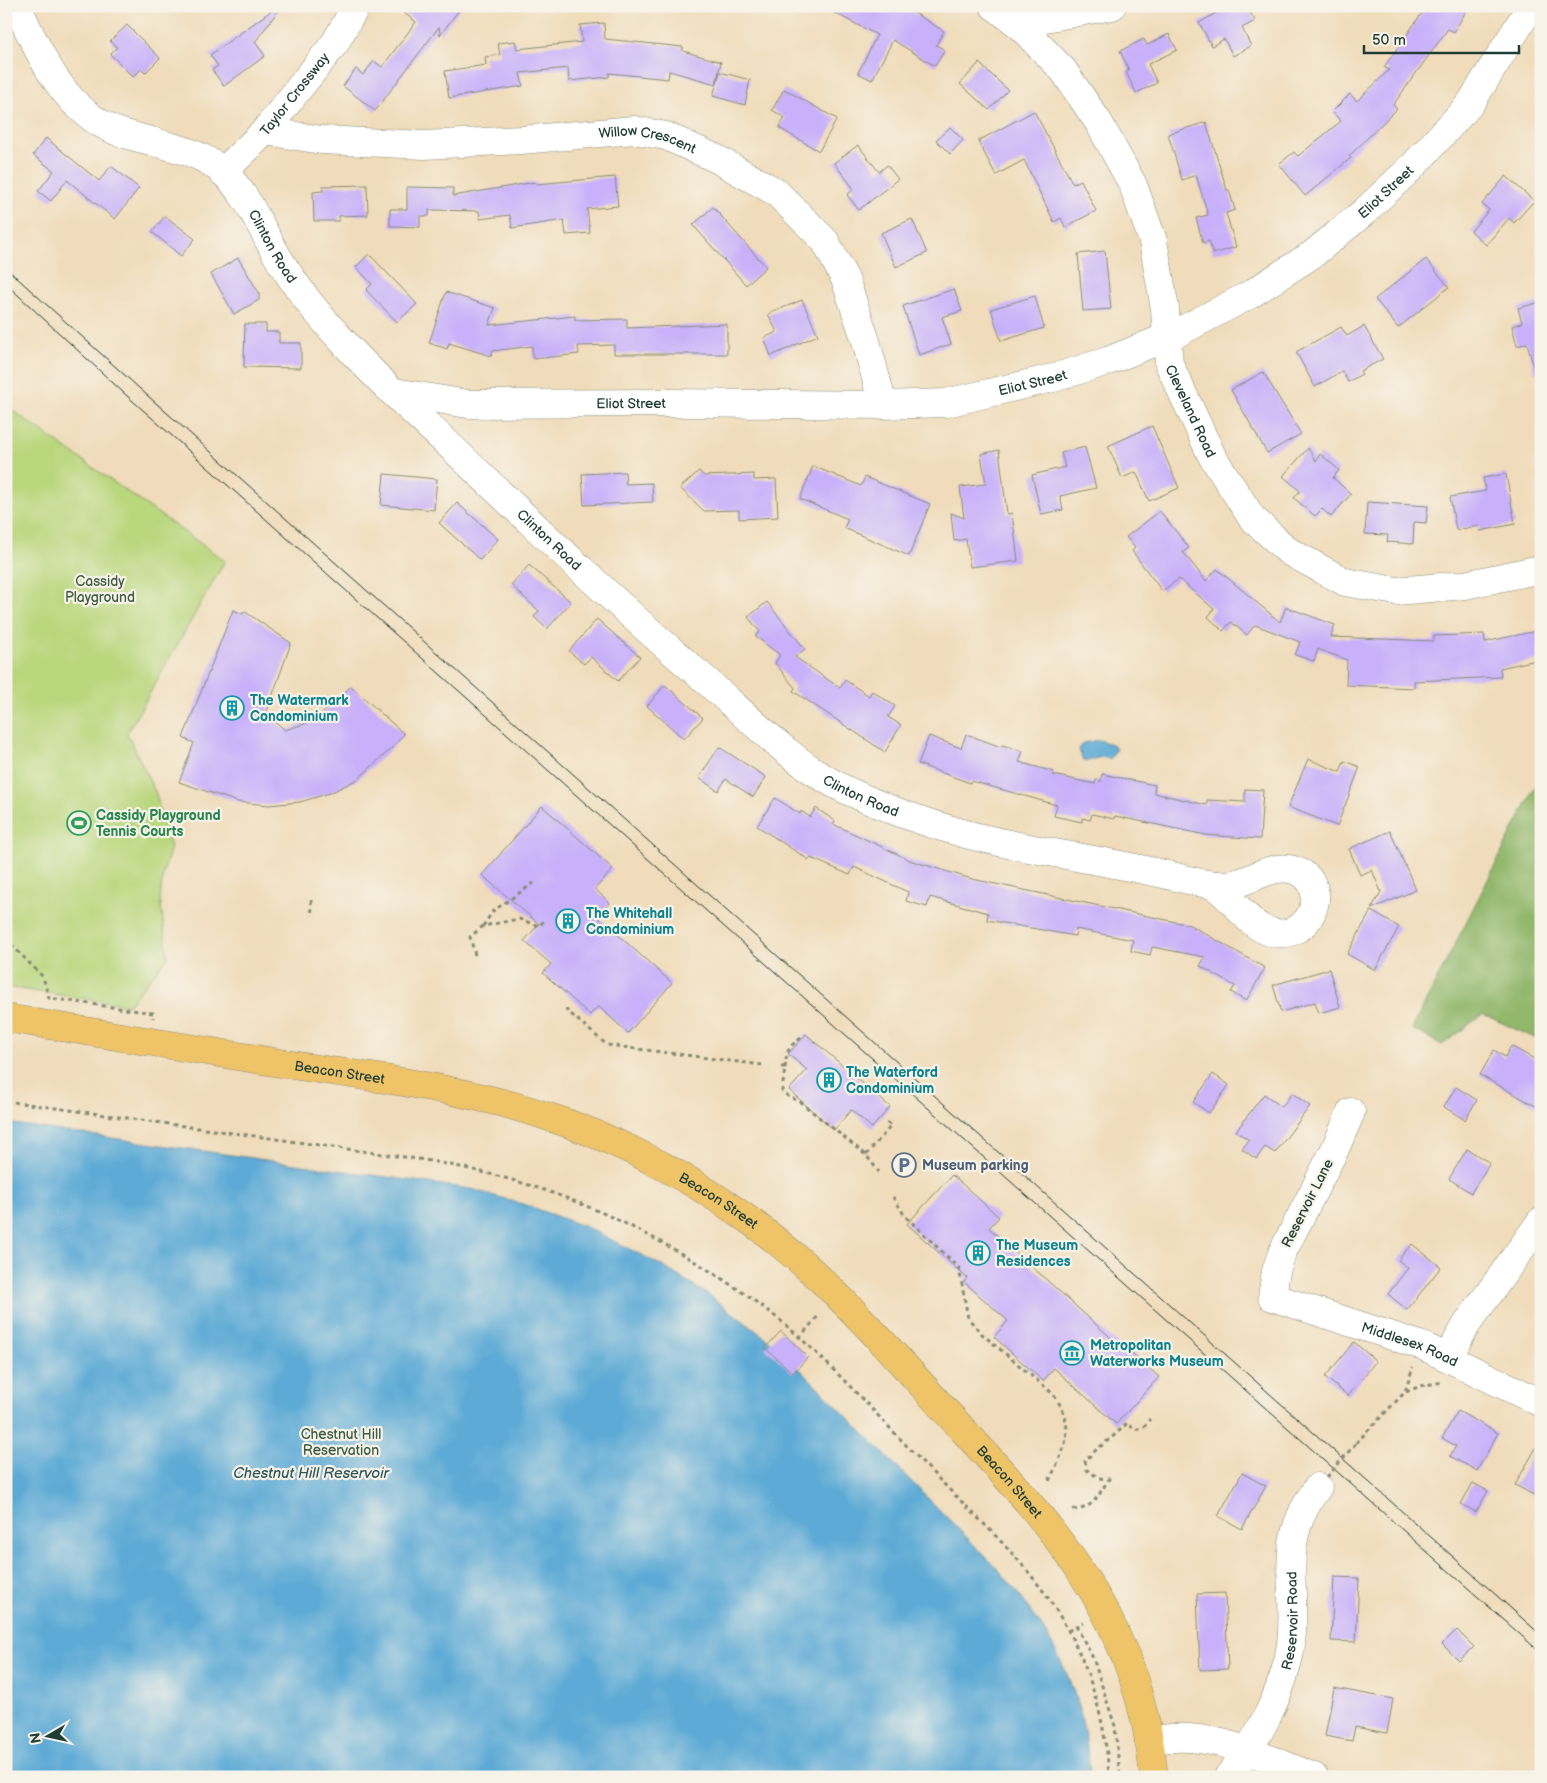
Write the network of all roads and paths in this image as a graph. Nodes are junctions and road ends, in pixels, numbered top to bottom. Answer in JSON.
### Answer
{"nodes":[{"id":1,"x":18,"y":6,"type":"edge"},
{"id":2,"x":356,"y":6,"type":"edge"},
{"id":3,"x":994,"y":6,"type":"edge"},
{"id":4,"x":1112,"y":6,"type":"edge"},
{"id":5,"x":1531,"y":6,"type":"edge"},
{"id":6,"x":1017,"y":22,"type":"junction"},
{"id":7,"x":265,"y":131,"type":"junction"},
{"id":8,"x":223,"y":172,"type":"junction"},
{"id":9,"x":1166,"y":338,"type":"junction"},
{"id":10,"x":394,"y":392,"type":"junction"},
{"id":11,"x":883,"y":405,"type":"junction"},
{"id":12,"x":1541,"y":568,"type":"edge"},
{"id":13,"x":534,"y":883,"type":"dead end"},
{"id":14,"x":1216,"y":887,"type":"dead end"},
{"id":15,"x":312,"y":900,"type":"dead end"},
{"id":16,"x":312,"y":916,"type":"dead end"},
{"id":17,"x":544,"y":921,"type":"dead end"},
{"id":18,"x":483,"y":926,"type":"junction"},
{"id":19,"x":6,"y":939,"type":"edge"},
{"id":20,"x":475,"y":955,"type":"dead end"},
{"id":21,"x":565,"y":1009,"type":"dead end"},
{"id":22,"x":154,"y":1015,"type":"dead end"},
{"id":23,"x":6,"y":1018,"type":"edge"},
{"id":24,"x":801,"y":1038,"type":"dead end"},
{"id":25,"x":762,"y":1065,"type":"dead end"},
{"id":26,"x":787,"y":1067,"type":"junction"},
{"id":27,"x":781,"y":1068,"type":"dead end"},
{"id":28,"x":6,"y":1101,"type":"edge"},
{"id":29,"x":1351,"y":1112,"type":"dead end"},
{"id":30,"x":884,"y":1120,"type":"dead end"},
{"id":31,"x":866,"y":1155,"type":"junction"},
{"id":32,"x":879,"y":1172,"type":"dead end"},
{"id":33,"x":893,"y":1197,"type":"dead end"},
{"id":34,"x":1541,"y":1221,"type":"edge"},
{"id":35,"x":1272,"y":1297,"type":"joint"},
{"id":36,"x":820,"y":1315,"type":"dead end"},
{"id":37,"x":799,"y":1338,"type":"junction"},
{"id":38,"x":1414,"y":1360,"type":"dead end"},
{"id":39,"x":1448,"y":1369,"type":"junction"},
{"id":40,"x":1405,"y":1392,"type":"junction"},
{"id":41,"x":1541,"y":1403,"type":"edge"},
{"id":42,"x":1150,"y":1419,"type":"dead end"},
{"id":43,"x":1049,"y":1481,"type":"dead end"},
{"id":44,"x":1323,"y":1482,"type":"joint"},
{"id":45,"x":1074,"y":1510,"type":"dead end"},
{"id":46,"x":1085,"y":1621,"type":"dead end"},
{"id":47,"x":1076,"y":1626,"type":"junction"},
{"id":48,"x":1068,"y":1631,"type":"junction"},
{"id":49,"x":1149,"y":1741,"type":"junction"},
{"id":50,"x":1247,"y":1750,"type":"junction"},
{"id":51,"x":1109,"y":1777,"type":"edge"},
{"id":52,"x":1120,"y":1777,"type":"edge"},
{"id":53,"x":1154,"y":1777,"type":"edge"},
{"id":54,"x":1228,"y":1777,"type":"edge"},
{"id":55,"x":1314,"y":1777,"type":"edge"}],
"edges":[{"from":1,"to":8,"type":"street","name":"Clinton Road"},
{"from":2,"to":7,"type":"street","name":"Taylor Crossway"},
{"from":3,"to":6,"type":"street","name":"Cleveland Road"},
{"from":4,"to":6,"type":"street"},
{"from":5,"to":9,"type":"street","name":"Eliot Street"},
{"from":6,"to":9,"type":"street","name":"Cleveland Road"},
{"from":7,"to":8,"type":"street","name":"Taylor Crossway"},
{"from":7,"to":11,"type":"street","name":"Willow Crescent"},
{"from":8,"to":10,"type":"street","name":"Clinton Road"},
{"from":9,"to":11,"type":"street","name":"Eliot Street"},
{"from":9,"to":12,"type":"street","name":"Cleveland Road"},
{"from":10,"to":11,"type":"street","name":"Eliot Street"},
{"from":10,"to":14,"type":"street","name":"Clinton Road"},
{"from":13,"to":18,"type":"path"},
{"from":15,"to":16,"type":"path"},
{"from":17,"to":18,"type":"path"},
{"from":18,"to":20,"type":"path"},
{"from":19,"to":22,"type":"path"},
{"from":21,"to":25,"type":"path"},
{"from":23,"to":49,"type":"main road","name":"Beacon Street"},
{"from":24,"to":26,"type":"path"},
{"from":26,"to":27,"type":"path"},
{"from":26,"to":31,"type":"path"},
{"from":28,"to":37,"type":"path"},
{"from":29,"to":35,"type":"street","name":"Reservoir Lane"},
{"from":30,"to":31,"type":"path"},
{"from":31,"to":32,"type":"path"},
{"from":33,"to":43,"type":"path"},
{"from":34,"to":39,"type":"street"},
{"from":35,"to":39,"type":"street","name":"Middlesex Road"},
{"from":36,"to":37,"type":"path"},
{"from":37,"to":48,"type":"path"},
{"from":38,"to":40,"type":"path"},
{"from":39,"to":40,"type":"path"},
{"from":39,"to":41,"type":"street","name":"Middlesex Road"},
{"from":40,"to":44,"type":"path","bridge":true},
{"from":42,"to":45,"type":"path"},
{"from":44,"to":50,"type":"street","name":"Reservoir Road"},
{"from":46,"to":47,"type":"path"},
{"from":47,"to":48,"type":"path"},
{"from":47,"to":52,"type":"path"},
{"from":48,"to":51,"type":"path"},
{"from":49,"to":50,"type":"street"},
{"from":49,"to":53,"type":"main road","name":"Beacon Street"},
{"from":50,"to":54,"type":"street","name":"Reservoir Road"},
{"from":50,"to":55,"type":"street"}]}
